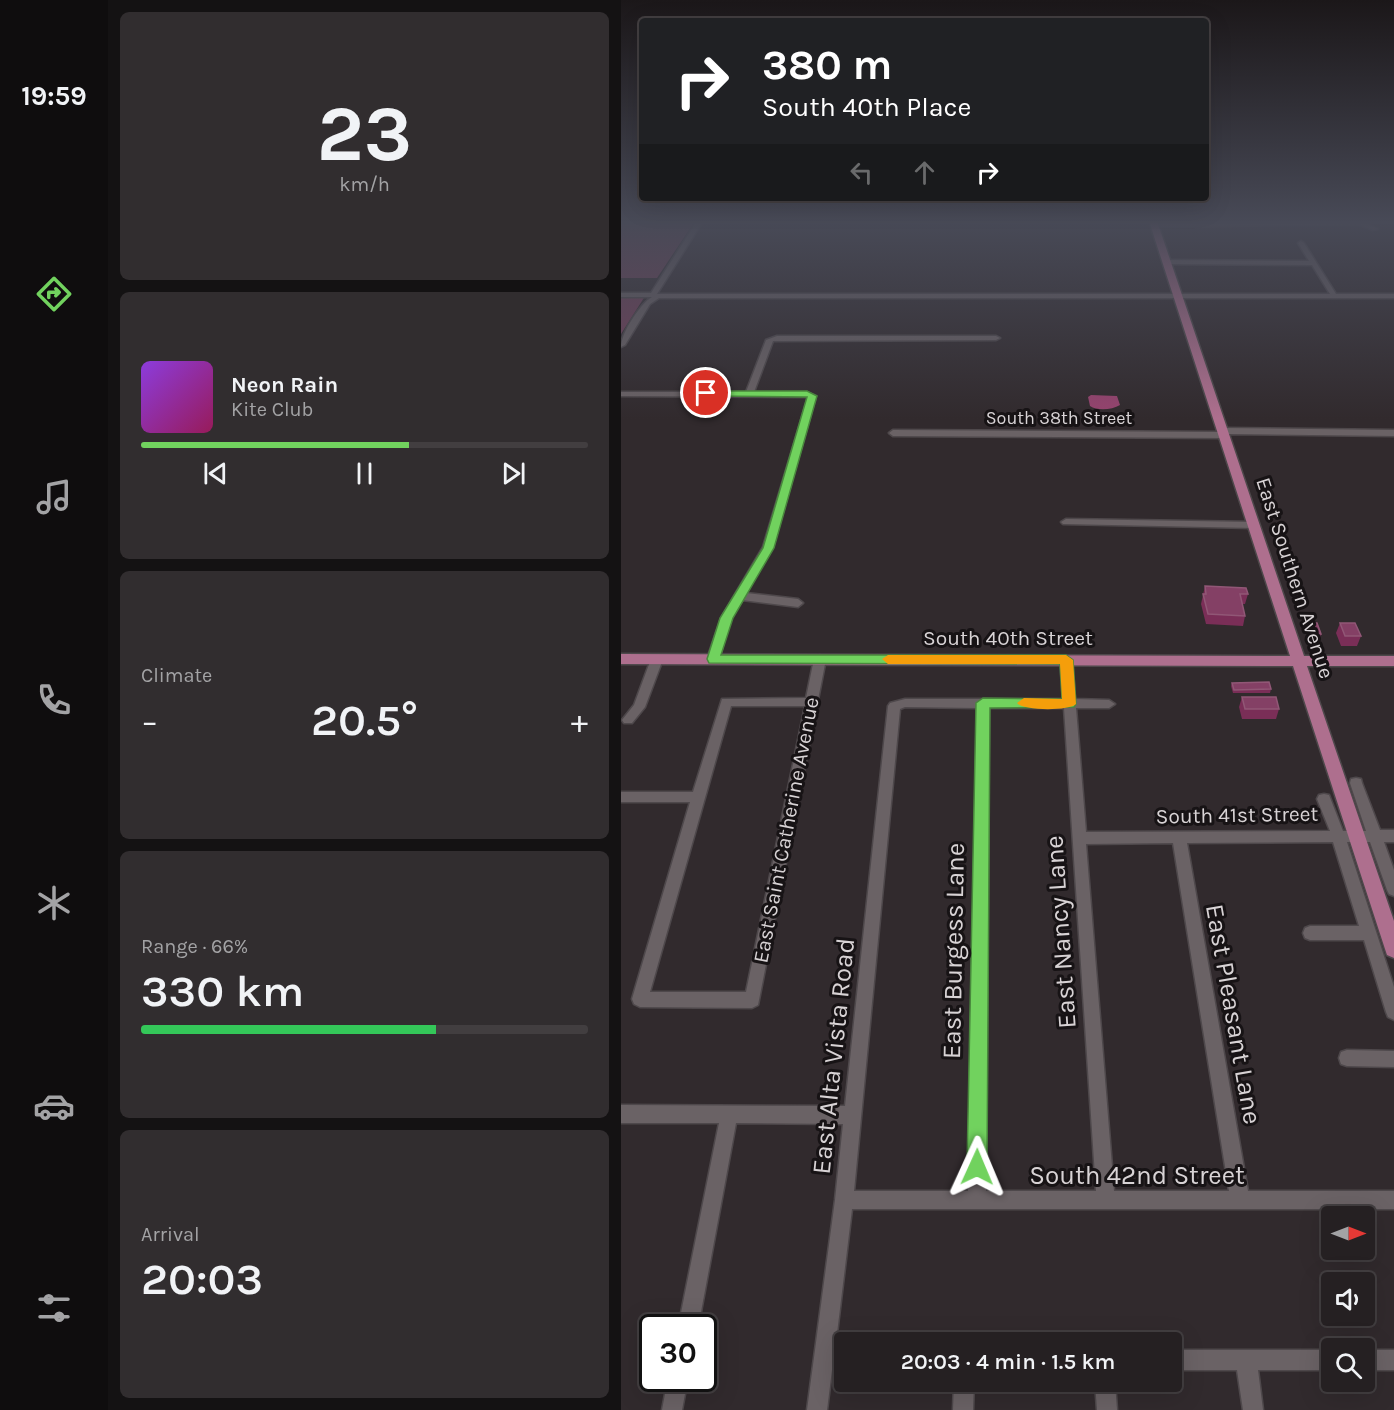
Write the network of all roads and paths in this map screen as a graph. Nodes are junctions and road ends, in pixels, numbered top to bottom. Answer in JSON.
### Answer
{"nodes":[{"id":1,"x":661,"y":287,"type":"edge"},
{"id":2,"x":1175,"y":287,"type":"edge"},
{"id":3,"x":1329,"y":287,"type":"edge"},
{"id":4,"x":621,"y":295,"type":"edge"},
{"id":5,"x":656,"y":295,"type":"junction"},
{"id":6,"x":1178,"y":296,"type":"junction"},
{"id":7,"x":1394,"y":296,"type":"edge"},
{"id":8,"x":1335,"y":297,"type":"junction"},
{"id":9,"x":996,"y":338,"type":"dead end"},
{"id":10,"x":621,"y":345,"type":"edge"},
{"id":11,"x":749,"y":393,"type":"junction"},
{"id":12,"x":621,"y":394,"type":"edge"},
{"id":13,"x":893,"y":433,"type":"dead end"},
{"id":14,"x":1224,"y":433,"type":"junction"},
{"id":15,"x":1394,"y":433,"type":"edge"},
{"id":16,"x":1066,"y":522,"type":"dead end"},
{"id":17,"x":1254,"y":525,"type":"junction"},
{"id":18,"x":739,"y":596,"type":"junction"},
{"id":19,"x":798,"y":603,"type":"dead end"},
{"id":20,"x":621,"y":659,"type":"edge"},
{"id":21,"x":657,"y":659,"type":"junction"},
{"id":22,"x":713,"y":659,"type":"junction"},
{"id":23,"x":821,"y":659,"type":"junction"},
{"id":24,"x":1066,"y":660,"type":"junction"},
{"id":25,"x":1298,"y":660,"type":"junction"},
{"id":26,"x":1394,"y":661,"type":"edge"},
{"id":27,"x":811,"y":702,"type":"junction"},
{"id":28,"x":983,"y":703,"type":"junction"},
{"id":29,"x":1069,"y":704,"type":"junction"},
{"id":30,"x":1109,"y":704,"type":"dead end"},
{"id":31,"x":628,"y":720,"type":"dead end"},
{"id":32,"x":1356,"y":783,"type":"dead end"},
{"id":33,"x":621,"y":796,"type":"edge"},
{"id":34,"x":699,"y":796,"type":"junction"},
{"id":35,"x":1324,"y":799,"type":"dead end"},
{"id":36,"x":1347,"y":835,"type":"junction"},
{"id":37,"x":1375,"y":836,"type":"junction"},
{"id":38,"x":1394,"y":836,"type":"edge"},
{"id":39,"x":1179,"y":837,"type":"junction"},
{"id":40,"x":1080,"y":838,"type":"junction"},
{"id":41,"x":1394,"y":890,"type":"edge"},
{"id":42,"x":1310,"y":933,"type":"dead end"},
{"id":43,"x":1369,"y":933,"type":"junction"},
{"id":44,"x":1394,"y":949,"type":"edge"},
{"id":45,"x":1394,"y":1012,"type":"edge"},
{"id":46,"x":1347,"y":1058,"type":"dead end"},
{"id":47,"x":1394,"y":1059,"type":"edge"},
{"id":48,"x":621,"y":1114,"type":"edge"},
{"id":49,"x":729,"y":1115,"type":"junction"},
{"id":50,"x":851,"y":1115,"type":"junction"},
{"id":51,"x":844,"y":1200,"type":"junction"},
{"id":52,"x":977,"y":1200,"type":"junction"},
{"id":53,"x":1106,"y":1200,"type":"junction"},
{"id":54,"x":1240,"y":1200,"type":"junction"},
{"id":55,"x":1394,"y":1200,"type":"edge"},
{"id":56,"x":691,"y":1314,"type":"edge"},
{"id":57,"x":822,"y":1360,"type":"junction"},
{"id":58,"x":834,"y":1360,"type":"edge"},
{"id":59,"x":1182,"y":1360,"type":"edge"},
{"id":60,"x":1246,"y":1360,"type":"junction"},
{"id":61,"x":1321,"y":1360,"type":"edge"},
{"id":62,"x":1375,"y":1360,"type":"edge"},
{"id":63,"x":1394,"y":1360,"type":"edge"},
{"id":64,"x":675,"y":1392,"type":"edge"},
{"id":65,"x":963,"y":1392,"type":"edge"},
{"id":66,"x":1106,"y":1392,"type":"edge"},
{"id":67,"x":672,"y":1410,"type":"edge"},
{"id":68,"x":817,"y":1410,"type":"edge"},
{"id":69,"x":963,"y":1410,"type":"edge"},
{"id":70,"x":1107,"y":1410,"type":"edge"},
{"id":71,"x":1253,"y":1410,"type":"edge"}],
"edges":[{"from":1,"to":5,"type":"street"},
{"from":2,"to":6,"type":"main road","name":"East Southern Avenue"},
{"from":3,"to":8,"type":"street"},
{"from":4,"to":5,"type":"street"},
{"from":5,"to":6,"type":"street"},
{"from":5,"to":10,"type":"street"},
{"from":6,"to":8,"type":"street"},
{"from":6,"to":14,"type":"main road","name":"East Southern Avenue"},
{"from":7,"to":8,"type":"street"},
{"from":9,"to":11,"type":"street"},
{"from":11,"to":12,"type":"street"},
{"from":11,"to":18,"type":"street"},
{"from":13,"to":14,"type":"street","name":"South 38th Street"},
{"from":14,"to":15,"type":"street","name":"South 38th Street"},
{"from":14,"to":17,"type":"main road","name":"East Southern Avenue"},
{"from":16,"to":17,"type":"street"},
{"from":17,"to":25,"type":"main road","name":"East Southern Avenue"},
{"from":18,"to":19,"type":"street"},
{"from":18,"to":22,"type":"street"},
{"from":20,"to":21,"type":"main road","name":"South 40th Street"},
{"from":21,"to":22,"type":"main road","name":"South 40th Street"},
{"from":21,"to":31,"type":"street"},
{"from":22,"to":23,"type":"main road","name":"South 40th Street"},
{"from":23,"to":24,"type":"main road","name":"South 40th Street"},
{"from":23,"to":27,"type":"street","name":"East Saint Catherine Avenue"},
{"from":24,"to":25,"type":"main road","name":"South 40th Street"},
{"from":24,"to":29,"type":"street","name":"East Nancy Lane"},
{"from":25,"to":26,"type":"main road","name":"South 40th Street"},
{"from":25,"to":36,"type":"main road","name":"East Southern Avenue"},
{"from":27,"to":34,"type":"street"},
{"from":27,"to":34,"type":"street","name":"East Saint Catherine Avenue"},
{"from":28,"to":29,"type":"street"},
{"from":28,"to":50,"type":"street","name":"East Alta Vista Road"},
{"from":28,"to":52,"type":"street","name":"East Burgess Lane"},
{"from":29,"to":30,"type":"street"},
{"from":29,"to":40,"type":"street","name":"East Nancy Lane"},
{"from":32,"to":37,"type":"street"},
{"from":33,"to":34,"type":"street"},
{"from":35,"to":36,"type":"street","name":"East Southern Avenue"},
{"from":36,"to":37,"type":"street","name":"South 41st Street"},
{"from":36,"to":39,"type":"street","name":"South 41st Street"},
{"from":36,"to":43,"type":"street","name":"East Southern Avenue"},
{"from":36,"to":44,"type":"main road","name":"East Southern Avenue"},
{"from":37,"to":38,"type":"street","name":"South 41st Street"},
{"from":37,"to":41,"type":"street"},
{"from":39,"to":40,"type":"street","name":"South 41st Street"},
{"from":39,"to":54,"type":"street","name":"East Pleasant Lane"},
{"from":40,"to":53,"type":"street","name":"East Nancy Lane"},
{"from":42,"to":43,"type":"street"},
{"from":43,"to":45,"type":"street","name":"East Southern Avenue"},
{"from":46,"to":47,"type":"street"},
{"from":48,"to":49,"type":"street"},
{"from":49,"to":50,"type":"street"},
{"from":49,"to":56,"type":"street"},
{"from":50,"to":51,"type":"street","name":"East Alta Vista Road"},
{"from":51,"to":52,"type":"street","name":"South 42nd Street"},
{"from":51,"to":57,"type":"street","name":"East Alta Vista Road"},
{"from":52,"to":53,"type":"street","name":"South 42nd Street"},
{"from":53,"to":54,"type":"street","name":"South 42nd Street"},
{"from":54,"to":55,"type":"street","name":"South 42nd Street"},
{"from":57,"to":58,"type":"street"},
{"from":57,"to":68,"type":"street","name":"East Alta Vista Road"},
{"from":59,"to":60,"type":"street"},
{"from":60,"to":61,"type":"street"},
{"from":60,"to":71,"type":"street"},
{"from":62,"to":63,"type":"street"},
{"from":64,"to":67,"type":"street"},
{"from":65,"to":69,"type":"street"},
{"from":66,"to":70,"type":"street"}]}
